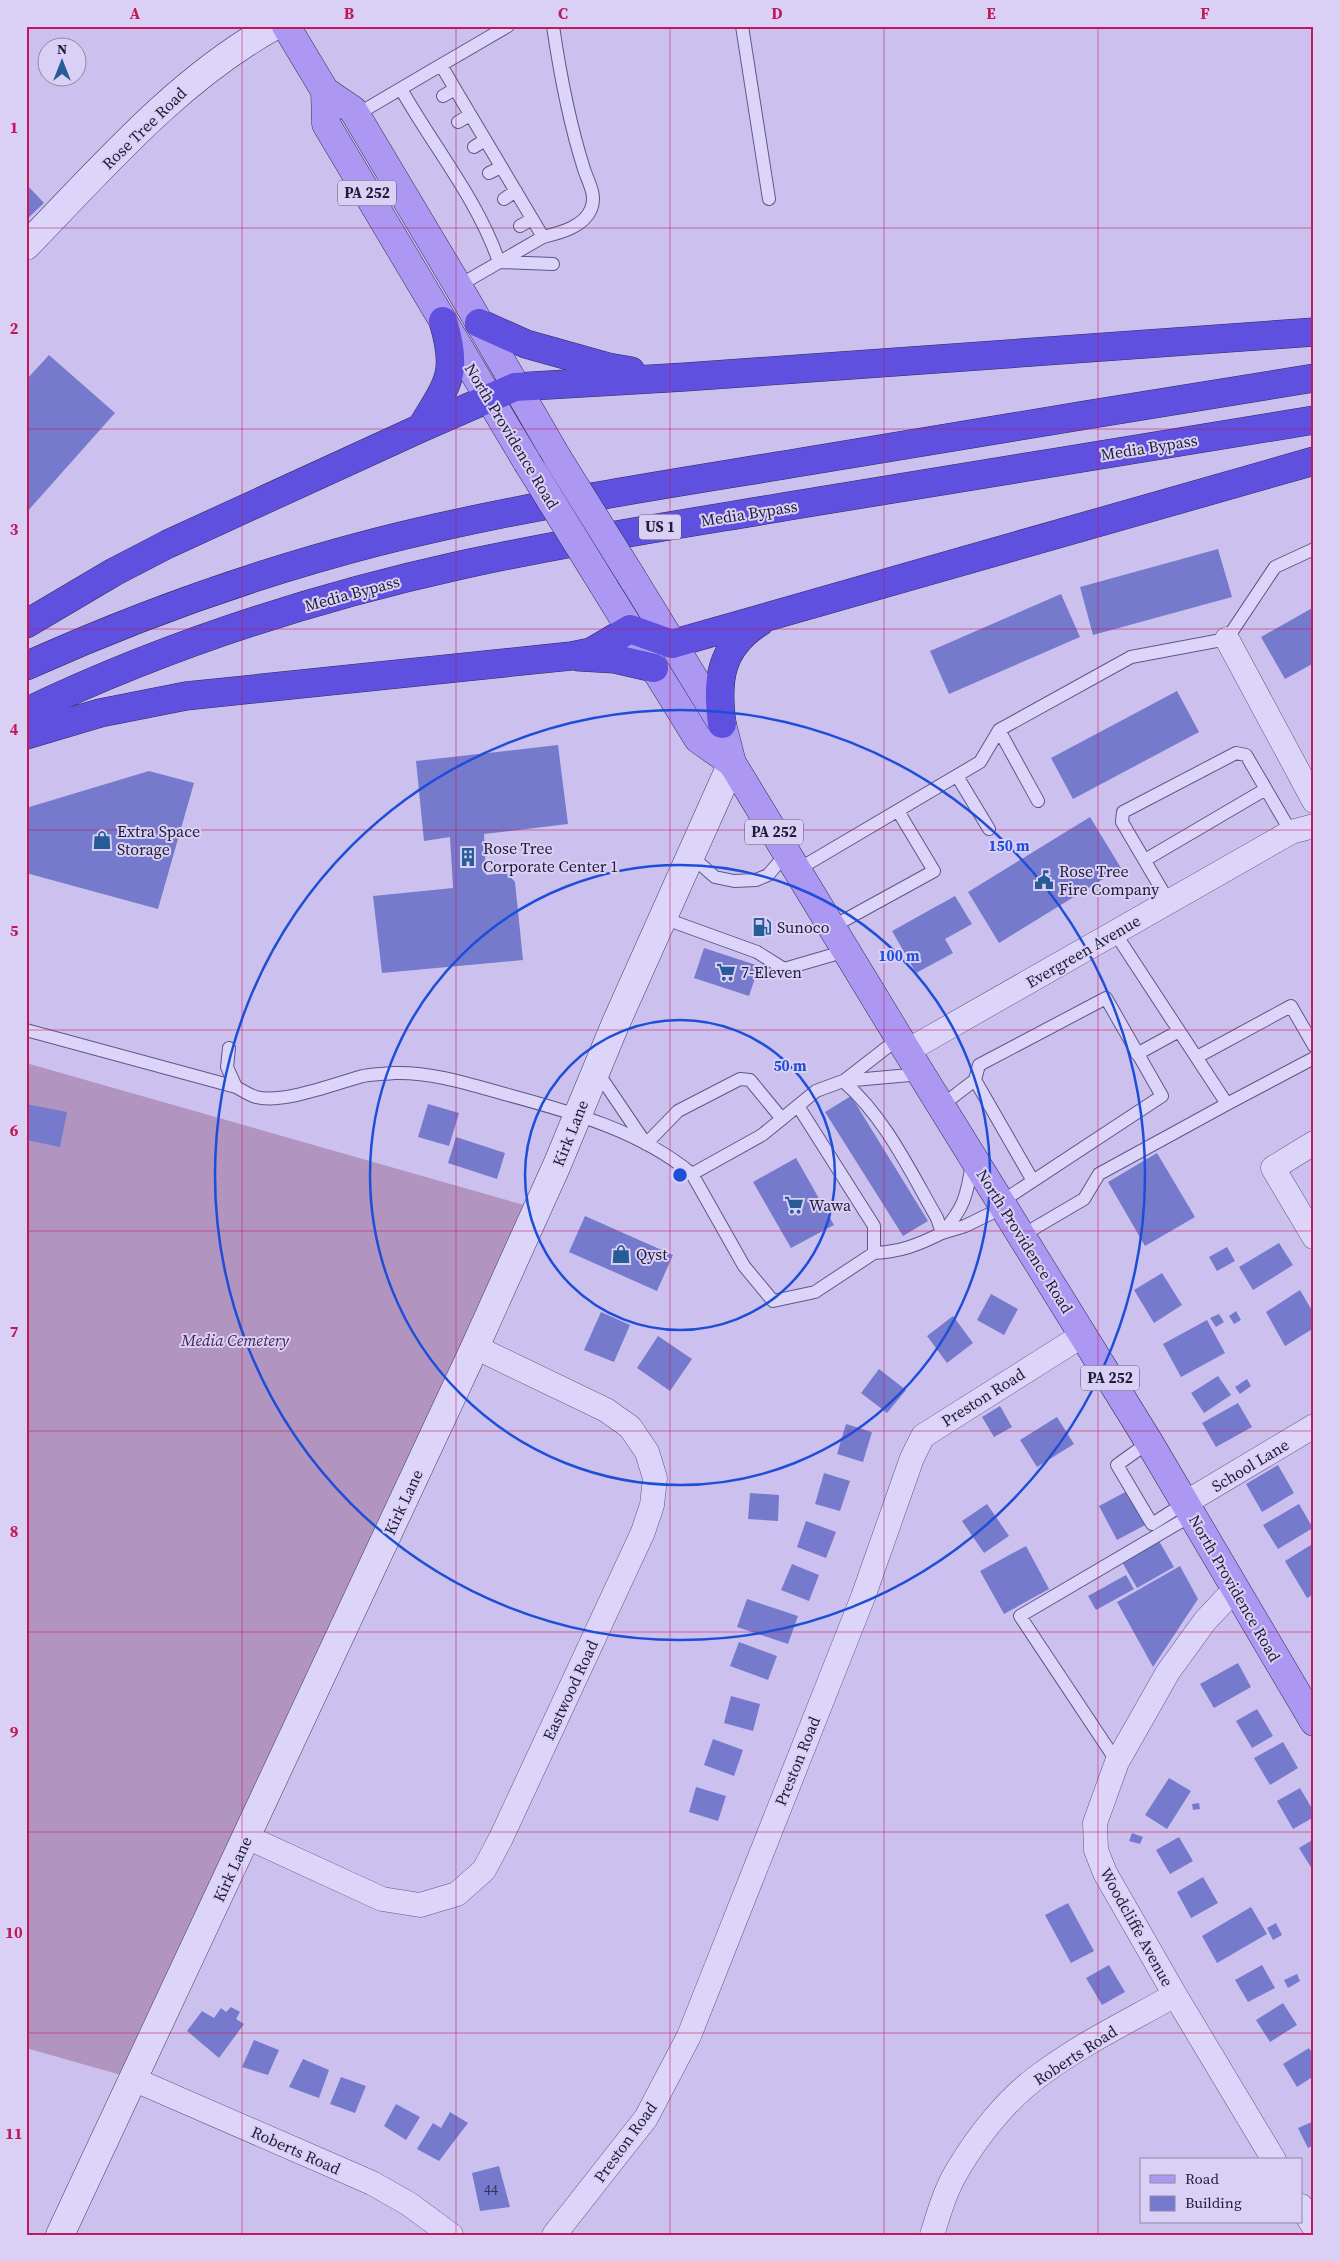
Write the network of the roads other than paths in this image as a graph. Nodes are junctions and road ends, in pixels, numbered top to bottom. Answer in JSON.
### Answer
{"nodes":[{"id":1,"x":274,"y":26,"type":"edge"},
{"id":2,"x":286,"y":26,"type":"edge"},
{"id":3,"x":508,"y":26,"type":"edge"},
{"id":4,"x":553,"y":26,"type":"edge"},
{"id":5,"x":742,"y":26,"type":"edge"},
{"id":6,"x":441,"y":65,"type":"junction"},
{"id":7,"x":401,"y":89,"type":"junction"},
{"id":8,"x":455,"y":89,"type":"junction"},
{"id":9,"x":325,"y":91,"type":"junction"},
{"id":10,"x":443,"y":96,"type":"dead end"},
{"id":11,"x":356,"y":115,"type":"junction"},
{"id":12,"x":470,"y":115,"type":"junction"},
{"id":13,"x":458,"y":122,"type":"dead end"},
{"id":14,"x":485,"y":140,"type":"junction"},
{"id":15,"x":474,"y":147,"type":"dead end"},
{"id":16,"x":501,"y":167,"type":"junction"},
{"id":17,"x":489,"y":173,"type":"dead end"},
{"id":18,"x":516,"y":192,"type":"junction"},
{"id":19,"x":504,"y":199,"type":"dead end"},
{"id":20,"x":769,"y":199,"type":"dead end"},
{"id":21,"x":532,"y":219,"type":"junction"},
{"id":22,"x":520,"y":226,"type":"dead end"},
{"id":23,"x":543,"y":237,"type":"junction"},
{"id":24,"x":26,"y":246,"type":"edge"},
{"id":25,"x":499,"y":262,"type":"junction"},
{"id":26,"x":553,"y":264,"type":"dead end"},
{"id":27,"x":458,"y":286,"type":"junction"},
{"id":28,"x":443,"y":321,"type":"junction"},
{"id":29,"x":479,"y":323,"type":"junction"},
{"id":30,"x":1314,"y":332,"type":"edge"},
{"id":31,"x":684,"y":377,"type":"junction"},
{"id":32,"x":1314,"y":378,"type":"edge"},
{"id":33,"x":516,"y":387,"type":"junction"},
{"id":34,"x":489,"y":399,"type":"junction"},
{"id":35,"x":1314,"y":420,"type":"edge"},
{"id":36,"x":421,"y":428,"type":"junction"},
{"id":37,"x":1314,"y":462,"type":"edge"},
{"id":38,"x":1314,"y":549,"type":"edge"},
{"id":39,"x":652,"y":611,"type":"junction"},
{"id":40,"x":769,"y":616,"type":"junction"},
{"id":41,"x":26,"y":624,"type":"edge"},
{"id":42,"x":630,"y":629,"type":"junction"},
{"id":43,"x":1227,"y":639,"type":"junction"},
{"id":44,"x":672,"y":644,"type":"junction"},
{"id":45,"x":571,"y":656,"type":"junction"},
{"id":46,"x":26,"y":666,"type":"edge"},
{"id":47,"x":654,"y":668,"type":"junction"},
{"id":48,"x":26,"y":712,"type":"edge"},
{"id":49,"x":722,"y":724,"type":"junction"},
{"id":50,"x":999,"y":730,"type":"junction"},
{"id":51,"x":26,"y":735,"type":"edge"},
{"id":52,"x":732,"y":763,"type":"junction"},
{"id":53,"x":957,"y":776,"type":"junction"},
{"id":54,"x":1266,"y":789,"type":"junction"},
{"id":55,"x":1038,"y":800,"type":"dead end"},
{"id":56,"x":1314,"y":801,"type":"edge"},
{"id":57,"x":898,"y":811,"type":"junction"},
{"id":58,"x":989,"y":829,"type":"dead end"},
{"id":59,"x":1302,"y":829,"type":"edge"},
{"id":60,"x":691,"y":856,"type":"junction"},
{"id":61,"x":1145,"y":860,"type":"junction"},
{"id":62,"x":792,"y":862,"type":"junction"},
{"id":63,"x":1169,"y":902,"type":"junction"},
{"id":64,"x":663,"y":918,"type":"junction"},
{"id":65,"x":832,"y":927,"type":"junction"},
{"id":66,"x":1115,"y":933,"type":"junction"},
{"id":67,"x":846,"y":951,"type":"junction"},
{"id":68,"x":26,"y":1030,"type":"edge"},
{"id":69,"x":1179,"y":1030,"type":"junction"},
{"id":70,"x":1314,"y":1046,"type":"edge"},
{"id":71,"x":230,"y":1048,"type":"dead end"},
{"id":72,"x":909,"y":1054,"type":"junction"},
{"id":73,"x":1138,"y":1054,"type":"junction"},
{"id":74,"x":1197,"y":1057,"type":"junction"},
{"id":75,"x":1314,"y":1058,"type":"edge"},
{"id":76,"x":596,"y":1070,"type":"junction"},
{"id":77,"x":975,"y":1080,"type":"junction"},
{"id":78,"x":843,"y":1081,"type":"junction"},
{"id":79,"x":236,"y":1087,"type":"junction"},
{"id":80,"x":1227,"y":1104,"type":"junction"},
{"id":81,"x":798,"y":1106,"type":"junction"},
{"id":82,"x":941,"y":1106,"type":"junction"},
{"id":83,"x":578,"y":1114,"type":"junction"},
{"id":84,"x":782,"y":1119,"type":"junction"},
{"id":85,"x":1314,"y":1143,"type":"edge"},
{"id":86,"x":646,"y":1144,"type":"junction"},
{"id":87,"x":973,"y":1158,"type":"junction"},
{"id":88,"x":692,"y":1174,"type":"junction"},
{"id":89,"x":1032,"y":1181,"type":"junction"},
{"id":90,"x":1002,"y":1205,"type":"junction"},
{"id":91,"x":942,"y":1233,"type":"junction"},
{"id":92,"x":1021,"y":1236,"type":"junction"},
{"id":93,"x":1314,"y":1237,"type":"edge"},
{"id":94,"x":874,"y":1253,"type":"junction"},
{"id":95,"x":1083,"y":1334,"type":"junction"},
{"id":96,"x":475,"y":1347,"type":"junction"},
{"id":97,"x":1314,"y":1426,"type":"edge"},
{"id":98,"x":1149,"y":1442,"type":"junction"},
{"id":99,"x":1189,"y":1509,"type":"junction"},
{"id":100,"x":1235,"y":1589,"type":"junction"},
{"id":101,"x":1314,"y":1722,"type":"edge"},
{"id":102,"x":1116,"y":1762,"type":"junction"},
{"id":103,"x":247,"y":1837,"type":"junction"},
{"id":104,"x":1175,"y":1995,"type":"junction"},
{"id":105,"x":133,"y":2079,"type":"junction"},
{"id":106,"x":1273,"y":2158,"type":"edge"},
{"id":107,"x":1302,"y":2208,"type":"edge"},
{"id":108,"x":1314,"y":2227,"type":"edge"},
{"id":109,"x":60,"y":2235,"type":"edge"},
{"id":110,"x":451,"y":2235,"type":"edge"},
{"id":111,"x":554,"y":2235,"type":"edge"},
{"id":112,"x":932,"y":2235,"type":"edge"}],
"edges":[{"from":1,"to":24,"type":"street","name":"Rose Tree Road"},
{"from":2,"to":9,"type":"main road","name":"North Providence Road","number":"PA 252"},
{"from":3,"to":6,"type":"lane"},
{"from":4,"to":23,"type":"lane"},
{"from":5,"to":20,"type":"lane"},
{"from":6,"to":7,"type":"lane"},
{"from":6,"to":8,"type":"lane"},
{"from":7,"to":11,"type":"lane"},
{"from":7,"to":25,"type":"lane"},
{"from":8,"to":10,"type":"lane"},
{"from":8,"to":12,"type":"lane"},
{"from":9,"to":11,"type":"main road","name":"North Providence Road","number":"PA 252"},
{"from":9,"to":28,"type":"main road","name":"North Providence Road","number":"PA 252"},
{"from":11,"to":27,"type":"main road","name":"North Providence Road","number":"PA 252"},
{"from":12,"to":13,"type":"lane"},
{"from":12,"to":14,"type":"lane"},
{"from":14,"to":15,"type":"lane"},
{"from":14,"to":16,"type":"lane"},
{"from":16,"to":17,"type":"lane"},
{"from":16,"to":18,"type":"lane"},
{"from":18,"to":19,"type":"lane"},
{"from":18,"to":21,"type":"lane"},
{"from":21,"to":22,"type":"lane"},
{"from":21,"to":23,"type":"lane"},
{"from":23,"to":25,"type":"lane"},
{"from":25,"to":26,"type":"lane"},
{"from":25,"to":27,"type":"lane"},
{"from":27,"to":29,"type":"main road","name":"North Providence Road","number":"PA 252"},
{"from":28,"to":34,"type":"main road","name":"North Providence Road","number":"PA 252"},
{"from":28,"to":36,"type":"highway"},
{"from":29,"to":31,"type":"highway"},
{"from":29,"to":33,"type":"main road","name":"North Providence Road","number":"PA 252"},
{"from":30,"to":31,"type":"highway"},
{"from":31,"to":33,"type":"highway"},
{"from":32,"to":46,"type":"highway"},
{"from":33,"to":34,"type":"highway"},
{"from":33,"to":39,"type":"main road","name":"North Providence Road","number":"PA 252","bridge":true},
{"from":34,"to":36,"type":"highway"},
{"from":34,"to":42,"type":"main road","name":"North Providence Road","number":"PA 252","bridge":true},
{"from":35,"to":48,"type":"highway","name":"Media Bypass","number":"US 1"},
{"from":36,"to":41,"type":"highway"},
{"from":37,"to":40,"type":"highway"},
{"from":38,"to":43,"type":"lane"},
{"from":39,"to":42,"type":"main road"},
{"from":39,"to":44,"type":"main road","name":"North Providence Road","number":"PA 252"},
{"from":40,"to":44,"type":"highway"},
{"from":40,"to":49,"type":"highway"},
{"from":42,"to":44,"type":"highway"},
{"from":42,"to":45,"type":"highway"},
{"from":42,"to":47,"type":"main road","name":"North Providence Road","number":"PA 252"},
{"from":43,"to":50,"type":"lane"},
{"from":43,"to":56,"type":"street"},
{"from":44,"to":49,"type":"main road","name":"North Providence Road","number":"PA 252"},
{"from":45,"to":47,"type":"highway"},
{"from":45,"to":51,"type":"highway"},
{"from":47,"to":52,"type":"main road","name":"North Providence Road","number":"PA 252"},
{"from":49,"to":52,"type":"main road","name":"North Providence Road","number":"PA 252"},
{"from":50,"to":53,"type":"lane"},
{"from":50,"to":55,"type":"lane"},
{"from":52,"to":60,"type":"street","name":"Kirk Lane"},
{"from":52,"to":62,"type":"main road","name":"North Providence Road","number":"PA 252"},
{"from":53,"to":57,"type":"lane"},
{"from":53,"to":58,"type":"lane"},
{"from":54,"to":59,"type":"lane"},
{"from":54,"to":61,"type":"lane"},
{"from":54,"to":61,"type":"lane"},
{"from":57,"to":62,"type":"lane"},
{"from":57,"to":65,"type":"lane"},
{"from":59,"to":63,"type":"street","name":"Evergreen Avenue"},
{"from":60,"to":62,"type":"lane"},
{"from":60,"to":64,"type":"street","name":"Kirk Lane"},
{"from":61,"to":63,"type":"lane"},
{"from":62,"to":65,"type":"main road","name":"North Providence Road","number":"PA 252"},
{"from":63,"to":66,"type":"street","name":"Evergreen Avenue"},
{"from":64,"to":67,"type":"lane"},
{"from":64,"to":76,"type":"street","name":"Kirk Lane"},
{"from":65,"to":67,"type":"main road","name":"North Providence Road","number":"PA 252"},
{"from":66,"to":69,"type":"lane"},
{"from":66,"to":72,"type":"street","name":"Evergreen Avenue"},
{"from":67,"to":72,"type":"main road","name":"North Providence Road","number":"PA 252"},
{"from":68,"to":79,"type":"lane"},
{"from":69,"to":73,"type":"lane"},
{"from":69,"to":74,"type":"lane"},
{"from":70,"to":74,"type":"lane"},
{"from":71,"to":79,"type":"lane"},
{"from":72,"to":78,"type":"lane"},
{"from":72,"to":78,"type":"lane"},
{"from":72,"to":82,"type":"main road","name":"North Providence Road","number":"PA 252"},
{"from":73,"to":77,"type":"lane"},
{"from":73,"to":89,"type":"lane"},
{"from":74,"to":80,"type":"lane"},
{"from":75,"to":80,"type":"lane"},
{"from":76,"to":83,"type":"street","name":"Kirk Lane"},
{"from":76,"to":86,"type":"lane"},
{"from":77,"to":82,"type":"lane"},
{"from":77,"to":89,"type":"lane"},
{"from":78,"to":81,"type":"lane"},
{"from":78,"to":91,"type":"lane"},
{"from":79,"to":83,"type":"lane"},
{"from":80,"to":92,"type":"lane"},
{"from":81,"to":84,"type":"lane"},
{"from":81,"to":94,"type":"lane"},
{"from":82,"to":87,"type":"main road","name":"North Providence Road","number":"PA 252"},
{"from":83,"to":86,"type":"lane"},
{"from":83,"to":96,"type":"street","name":"Kirk Lane"},
{"from":84,"to":86,"type":"lane"},
{"from":84,"to":88,"type":"lane"},
{"from":85,"to":93,"type":"street"},
{"from":86,"to":88,"type":"lane"},
{"from":87,"to":90,"type":"main road","name":"North Providence Road","number":"PA 252"},
{"from":87,"to":91,"type":"lane"},
{"from":88,"to":94,"type":"lane"},
{"from":89,"to":90,"type":"lane"},
{"from":90,"to":91,"type":"lane"},
{"from":90,"to":92,"type":"main road","name":"North Providence Road","number":"PA 252"},
{"from":91,"to":94,"type":"lane"},
{"from":92,"to":95,"type":"main road","name":"North Providence Road","number":"PA 252"},
{"from":95,"to":98,"type":"main road","name":"North Providence Road","number":"PA 252"},
{"from":95,"to":111,"type":"street","name":"Preston Road"},
{"from":96,"to":103,"type":"street","name":"Kirk Lane"},
{"from":96,"to":103,"type":"street","name":"Eastwood Road"},
{"from":97,"to":99,"type":"street","name":"School Lane"},
{"from":98,"to":99,"type":"main road","name":"North Providence Road","number":"PA 252"},
{"from":98,"to":99,"type":"lane"},
{"from":99,"to":100,"type":"main road","name":"North Providence Road","number":"PA 252"},
{"from":99,"to":102,"type":"lane"},
{"from":100,"to":101,"type":"main road","name":"North Providence Road","number":"PA 252"},
{"from":100,"to":102,"type":"street","name":"Woodcliffe Avenue"},
{"from":102,"to":104,"type":"street","name":"Woodcliffe Avenue"},
{"from":103,"to":105,"type":"street","name":"Kirk Lane"},
{"from":104,"to":106,"type":"street","name":"Woodcliffe Avenue"},
{"from":104,"to":112,"type":"street","name":"Roberts Road"},
{"from":105,"to":109,"type":"street","name":"Kirk Lane"},
{"from":105,"to":110,"type":"street","name":"Roberts Road"},
{"from":107,"to":108,"type":"street"}]}
